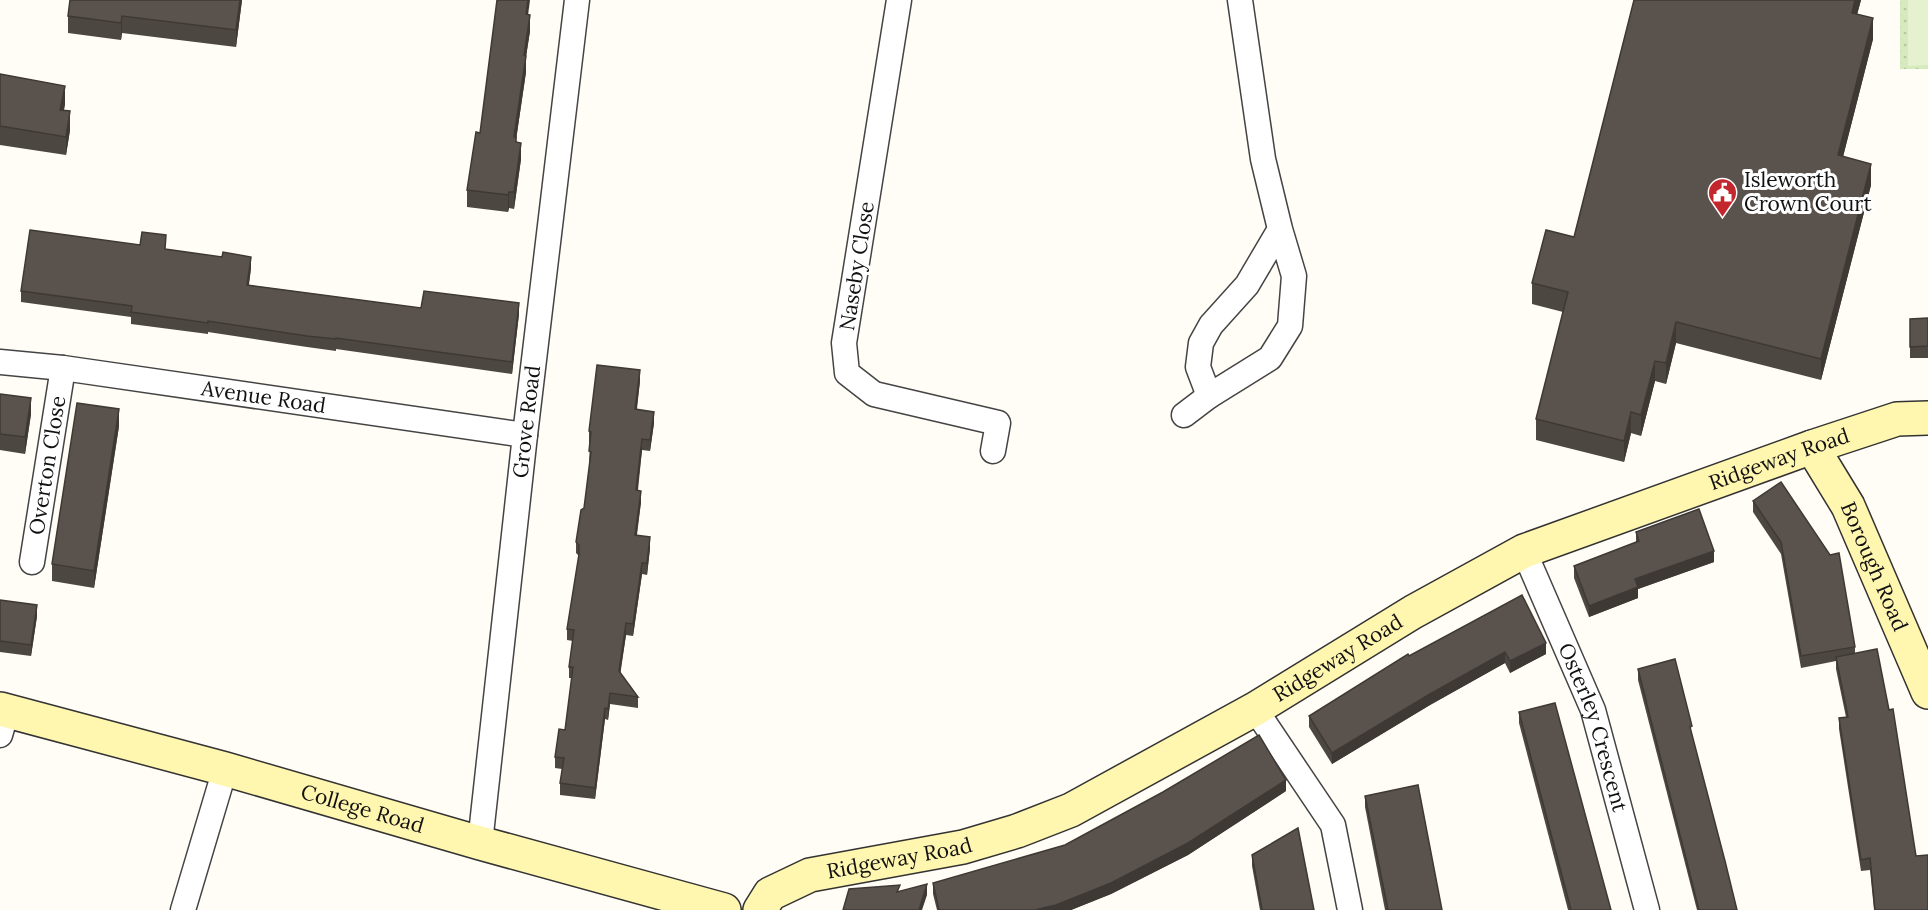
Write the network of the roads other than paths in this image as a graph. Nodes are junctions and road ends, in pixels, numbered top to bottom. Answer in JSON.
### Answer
{"nodes":[{"id":1,"x":577,"y":0,"type":"edge"},
{"id":2,"x":899,"y":0,"type":"edge"},
{"id":3,"x":1240,"y":0,"type":"edge"},
{"id":4,"x":1280,"y":229,"type":"junction"},
{"id":5,"x":0,"y":362,"type":"edge"},
{"id":6,"x":63,"y":368,"type":"junction"},
{"id":7,"x":1209,"y":396,"type":"junction"},
{"id":8,"x":1184,"y":415,"type":"dead end"},
{"id":9,"x":1928,"y":418,"type":"edge"},
{"id":10,"x":525,"y":435,"type":"junction"},
{"id":11,"x":1812,"y":447,"type":"junction"},
{"id":12,"x":993,"y":451,"type":"dead end"},
{"id":13,"x":1524,"y":551,"type":"junction"},
{"id":14,"x":32,"y":562,"type":"dead end"},
{"id":15,"x":1928,"y":692,"type":"edge"},
{"id":16,"x":1256,"y":709,"type":"junction"},
{"id":17,"x":2,"y":719,"type":"edge"},
{"id":18,"x":225,"y":769,"type":"junction"},
{"id":19,"x":480,"y":843,"type":"junction"},
{"id":20,"x":183,"y":910,"type":"edge"},
{"id":21,"x":724,"y":910,"type":"edge"},
{"id":22,"x":760,"y":910,"type":"edge"},
{"id":23,"x":1350,"y":910,"type":"edge"},
{"id":24,"x":1647,"y":910,"type":"edge"}],
"edges":[{"from":1,"to":10,"type":"street","name":"Grove Road"},
{"from":2,"to":12,"type":"street","name":"Naseby Close"},
{"from":3,"to":4,"type":"street"},
{"from":4,"to":7,"type":"street"},
{"from":4,"to":7,"type":"street"},
{"from":5,"to":6,"type":"street","name":"Avenue Road"},
{"from":6,"to":10,"type":"street","name":"Avenue Road"},
{"from":6,"to":14,"type":"street","name":"Overton Close"},
{"from":7,"to":8,"type":"street"},
{"from":9,"to":11,"type":"street","name":"Ridgeway Road"},
{"from":10,"to":19,"type":"street","name":"Grove Road"},
{"from":11,"to":13,"type":"street","name":"Ridgeway Road"},
{"from":11,"to":15,"type":"street","name":"Borough Road"},
{"from":13,"to":16,"type":"street","name":"Ridgeway Road"},
{"from":13,"to":24,"type":"street","name":"Osterley Crescent"},
{"from":16,"to":22,"type":"street","name":"Ridgeway Road"},
{"from":16,"to":23,"type":"street"},
{"from":17,"to":18,"type":"street","name":"College Road"},
{"from":18,"to":19,"type":"street","name":"College Road"},
{"from":18,"to":20,"type":"street"},
{"from":19,"to":21,"type":"street","name":"College Road"}]}
